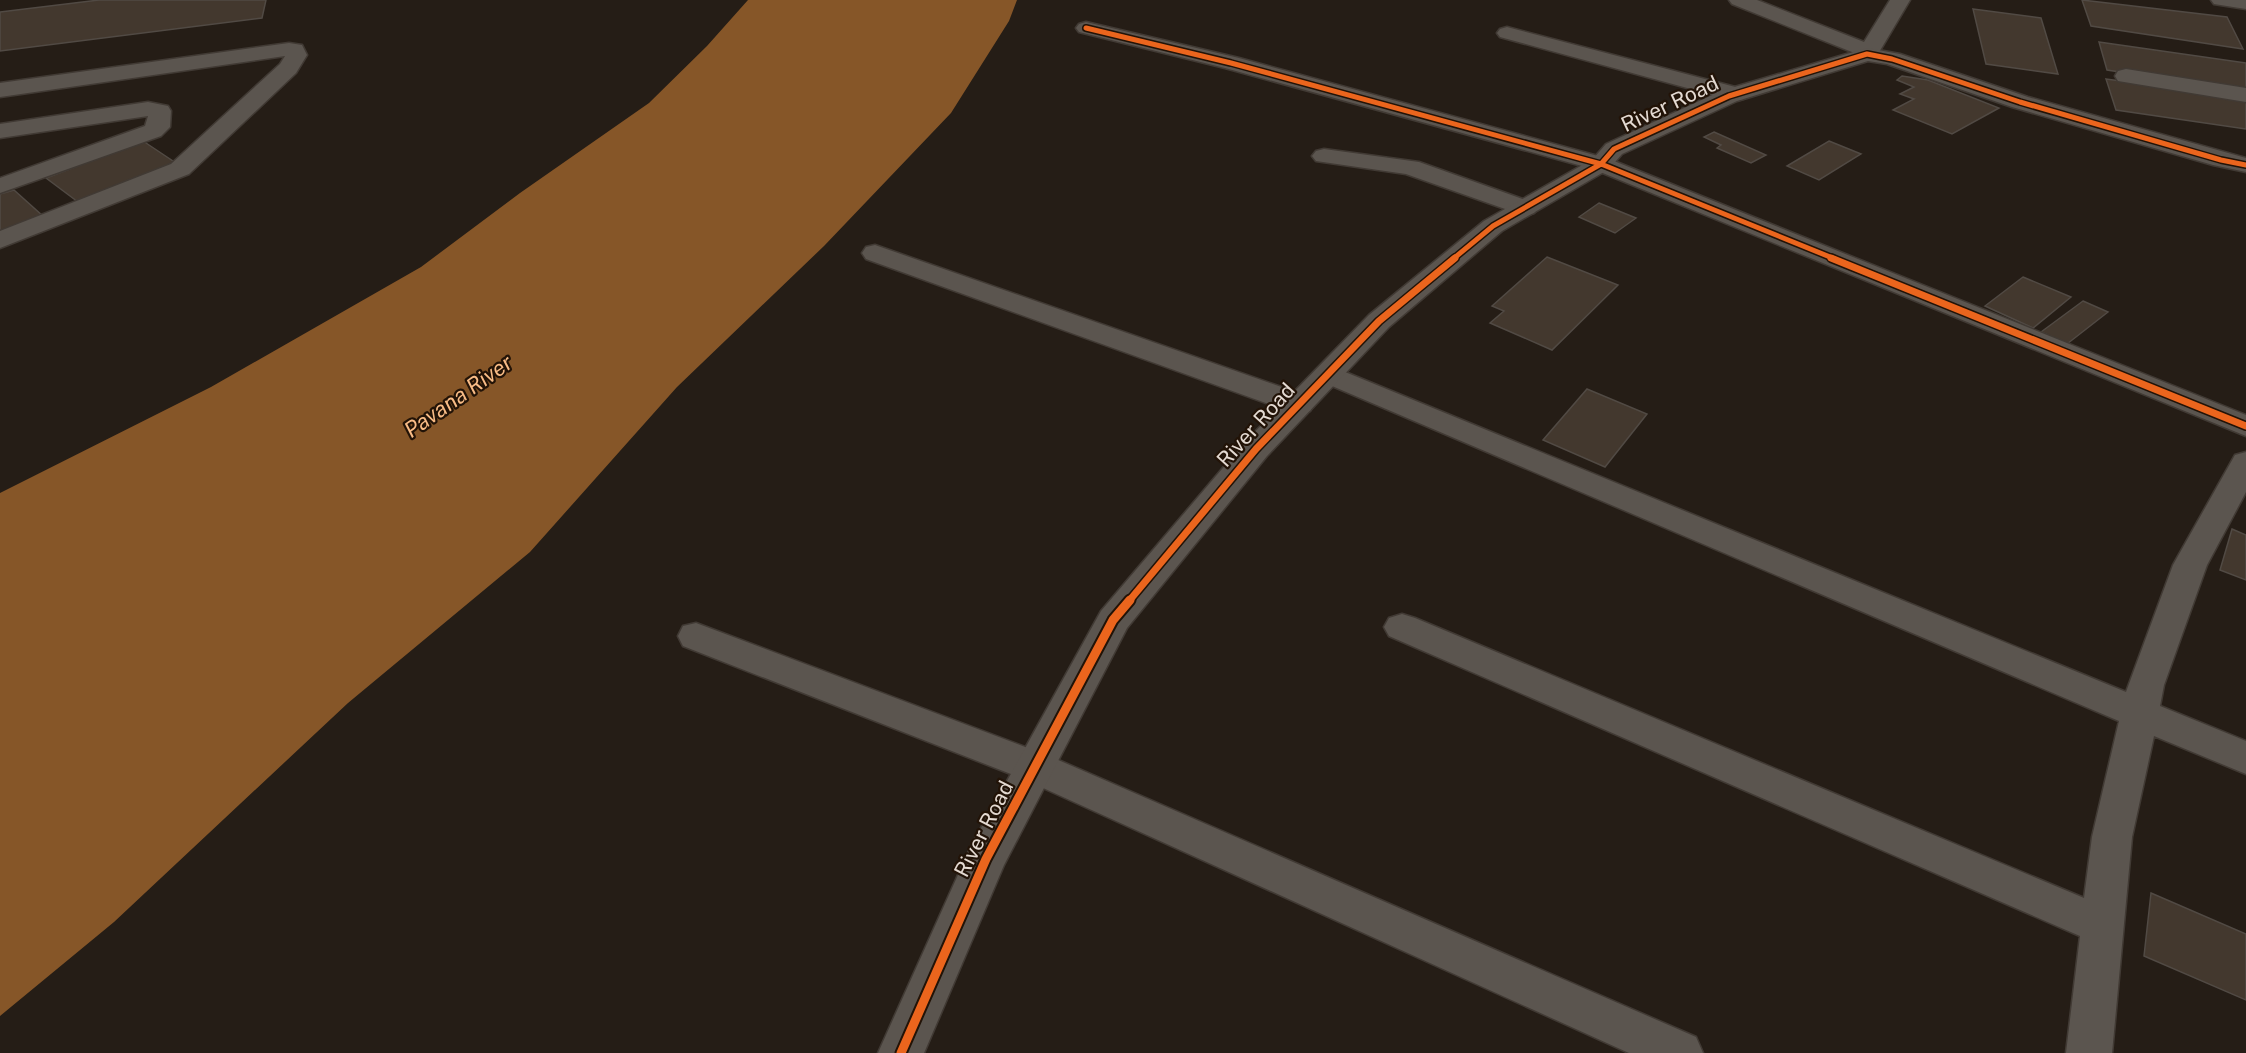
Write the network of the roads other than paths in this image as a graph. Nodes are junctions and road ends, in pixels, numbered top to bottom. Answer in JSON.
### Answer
{"nodes":[{"id":1,"x":1739,"y":0,"type":"edge"},
{"id":2,"x":1900,"y":0,"type":"edge"},
{"id":3,"x":2221,"y":0,"type":"edge"},
{"id":4,"x":2246,"y":3,"type":"edge"},
{"id":5,"x":1086,"y":28,"type":"dead end"},
{"id":6,"x":1507,"y":33,"type":"dead end"},
{"id":7,"x":1868,"y":52,"type":"junction"},
{"id":8,"x":2126,"y":76,"type":"dead end"},
{"id":9,"x":0,"y":90,"type":"edge"},
{"id":10,"x":1735,"y":94,"type":"junction"},
{"id":11,"x":2246,"y":95,"type":"edge"},
{"id":12,"x":0,"y":131,"type":"edge"},
{"id":13,"x":1324,"y":156,"type":"dead end"},
{"id":14,"x":1601,"y":164,"type":"junction"},
{"id":15,"x":2246,"y":165,"type":"edge"},
{"id":16,"x":0,"y":186,"type":"edge"},
{"id":17,"x":1525,"y":208,"type":"junction"},
{"id":18,"x":0,"y":240,"type":"edge"},
{"id":19,"x":875,"y":253,"type":"dead end"},
{"id":20,"x":1328,"y":374,"type":"junction"},
{"id":21,"x":1299,"y":404,"type":"junction"},
{"id":22,"x":2246,"y":426,"type":"edge"},
{"id":23,"x":2246,"y":462,"type":"edge"},
{"id":24,"x":1402,"y":627,"type":"dead end"},
{"id":25,"x":696,"y":636,"type":"dead end"},
{"id":26,"x":2140,"y":712,"type":"junction"},
{"id":27,"x":2246,"y":758,"type":"edge"},
{"id":28,"x":1035,"y":767,"type":"junction"},
{"id":29,"x":2102,"y":925,"type":"junction"},
{"id":30,"x":901,"y":1053,"type":"edge"},
{"id":31,"x":1680,"y":1053,"type":"edge"},
{"id":32,"x":2089,"y":1053,"type":"edge"}],
"edges":[{"from":1,"to":7,"type":"street"},
{"from":2,"to":7,"type":"street"},
{"from":3,"to":4,"type":"street"},
{"from":5,"to":14,"type":"street"},
{"from":6,"to":10,"type":"street"},
{"from":7,"to":10,"type":"street","name":"River Road"},
{"from":7,"to":15,"type":"street"},
{"from":8,"to":11,"type":"street"},
{"from":9,"to":18,"type":"street"},
{"from":10,"to":14,"type":"street","name":"River Road"},
{"from":12,"to":16,"type":"street"},
{"from":13,"to":17,"type":"street"},
{"from":14,"to":17,"type":"street","name":"River Road"},
{"from":14,"to":22,"type":"street"},
{"from":17,"to":20,"type":"street","name":"River Road"},
{"from":19,"to":21,"type":"street"},
{"from":20,"to":21,"type":"street","name":"River Road"},
{"from":20,"to":26,"type":"street"},
{"from":21,"to":28,"type":"street","name":"River Road"},
{"from":23,"to":26,"type":"street"},
{"from":24,"to":29,"type":"street"},
{"from":25,"to":28,"type":"street"},
{"from":26,"to":27,"type":"street"},
{"from":26,"to":29,"type":"street"},
{"from":28,"to":30,"type":"street","name":"River Road"},
{"from":28,"to":31,"type":"street"},
{"from":29,"to":32,"type":"street"}]}
